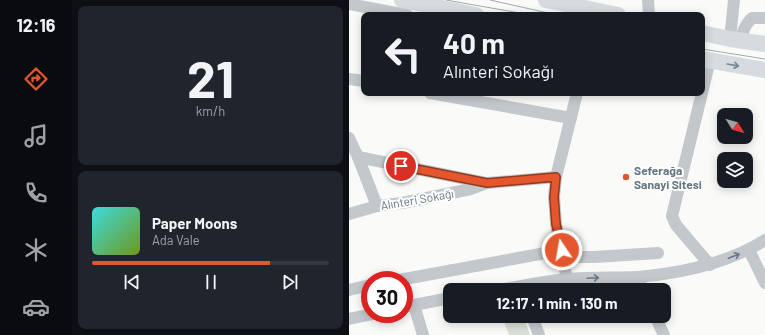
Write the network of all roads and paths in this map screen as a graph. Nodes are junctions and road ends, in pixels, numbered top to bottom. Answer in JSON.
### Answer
{"nodes":[{"id":1,"x":402,"y":0,"type":"edge"},
{"id":2,"x":546,"y":0,"type":"edge"},
{"id":3,"x":648,"y":0,"type":"edge"},
{"id":4,"x":734,"y":0,"type":"edge"},
{"id":5,"x":349,"y":4,"type":"edge"},
{"id":6,"x":595,"y":5,"type":"edge"},
{"id":7,"x":391,"y":12,"type":"edge"},
{"id":8,"x":461,"y":12,"type":"edge"},
{"id":9,"x":611,"y":12,"type":"edge"},
{"id":10,"x":649,"y":12,"type":"edge"},
{"id":11,"x":765,"y":18,"type":"edge"},
{"id":12,"x":705,"y":34,"type":"edge"},
{"id":13,"x":736,"y":40,"type":"junction"},
{"id":14,"x":765,"y":44,"type":"edge"},
{"id":15,"x":706,"y":60,"type":"edge"},
{"id":16,"x":765,"y":70,"type":"edge"},
{"id":17,"x":349,"y":79,"type":"edge"},
{"id":18,"x":361,"y":81,"type":"edge"},
{"id":19,"x":447,"y":96,"type":"edge"},
{"id":20,"x":576,"y":96,"type":"edge"},
{"id":21,"x":698,"y":96,"type":"edge"},
{"id":22,"x":571,"y":118,"type":"junction"},
{"id":23,"x":349,"y":138,"type":"edge"},
{"id":24,"x":359,"y":157,"type":"junction"},
{"id":25,"x":556,"y":177,"type":"junction"},
{"id":26,"x":487,"y":183,"type":"junction"},
{"id":27,"x":377,"y":206,"type":"junction"},
{"id":28,"x":349,"y":214,"type":"edge"},
{"id":29,"x":556,"y":224,"type":"junction"},
{"id":30,"x":765,"y":240,"type":"edge"},
{"id":31,"x":562,"y":250,"type":"junction"},
{"id":32,"x":749,"y":250,"type":"junction"},
{"id":33,"x":658,"y":253,"type":"dead end"},
{"id":34,"x":710,"y":265,"type":"junction"},
{"id":35,"x":413,"y":277,"type":"edge"},
{"id":36,"x":637,"y":277,"type":"junction"},
{"id":37,"x":567,"y":279,"type":"junction"},
{"id":38,"x":546,"y":283,"type":"edge"},
{"id":39,"x":640,"y":283,"type":"edge"},
{"id":40,"x":765,"y":283,"type":"edge"},
{"id":41,"x":361,"y":287,"type":"edge"},
{"id":42,"x":349,"y":290,"type":"edge"},
{"id":43,"x":443,"y":299,"type":"edge"},
{"id":44,"x":413,"y":305,"type":"edge"},
{"id":45,"x":413,"y":314,"type":"edge"},
{"id":46,"x":361,"y":317,"type":"edge"},
{"id":47,"x":349,"y":320,"type":"edge"},
{"id":48,"x":535,"y":323,"type":"edge"},
{"id":49,"x":658,"y":323,"type":"edge"},
{"id":50,"x":423,"y":335,"type":"edge"},
{"id":51,"x":539,"y":335,"type":"edge"},
{"id":52,"x":664,"y":335,"type":"edge"}],
"edges":[{"from":1,"to":8,"type":"main road"},
{"from":2,"to":6,"type":"main road"},
{"from":3,"to":10,"type":"street"},
{"from":4,"to":13,"type":"street"},
{"from":5,"to":7,"type":"street"},
{"from":6,"to":9,"type":"main road"},
{"from":11,"to":13,"type":"street"},
{"from":12,"to":13,"type":"main road"},
{"from":13,"to":14,"type":"main road"},
{"from":15,"to":16,"type":"main road","one_way":true},
{"from":17,"to":18,"type":"street"},
{"from":19,"to":22,"type":"street"},
{"from":20,"to":22,"type":"street"},
{"from":21,"to":34,"type":"street"},
{"from":22,"to":25,"type":"street"},
{"from":23,"to":24,"type":"street"},
{"from":24,"to":26,"type":"street"},
{"from":24,"to":27,"type":"street"},
{"from":25,"to":26,"type":"street","name":"Alınteri Sokağı"},
{"from":25,"to":29,"type":"street"},
{"from":26,"to":27,"type":"street","name":"Alınteri Sokağı"},
{"from":27,"to":28,"type":"street","name":"Alınteri Sokağı"},
{"from":29,"to":31,"type":"street"},
{"from":29,"to":33,"type":"street"},
{"from":30,"to":32,"type":"street"},
{"from":31,"to":35,"type":"street"},
{"from":31,"to":37,"type":"street"},
{"from":34,"to":32,"type":"street","one_way":true},
{"from":32,"to":40,"type":"street"},
{"from":34,"to":36,"type":"street"},
{"from":37,"to":36,"type":"street","one_way":true},
{"from":36,"to":39,"type":"street"},
{"from":37,"to":38,"type":"street"},
{"from":41,"to":42,"type":"street"},
{"from":43,"to":44,"type":"street"},
{"from":45,"to":50,"type":"street"},
{"from":46,"to":47,"type":"street"},
{"from":48,"to":51,"type":"street"},
{"from":49,"to":52,"type":"street"}]}
